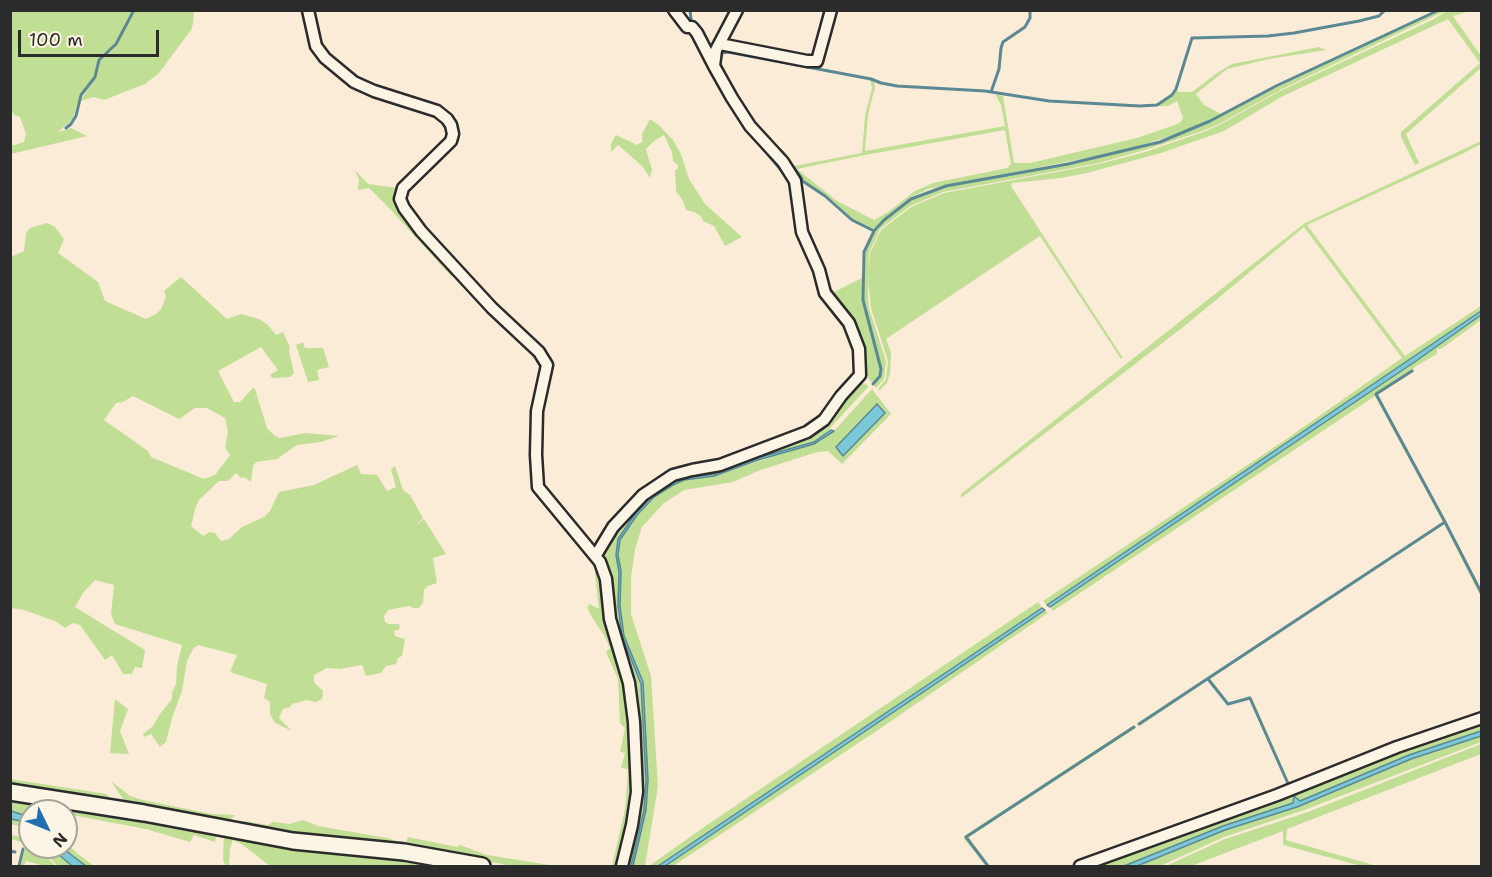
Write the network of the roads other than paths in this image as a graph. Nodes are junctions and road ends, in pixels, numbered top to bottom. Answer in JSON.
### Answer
{"nodes":[{"id":1,"x":308,"y":10,"type":"edge"},
{"id":2,"x":674,"y":10,"type":"edge"},
{"id":3,"x":737,"y":10,"type":"edge"},
{"id":4,"x":831,"y":10,"type":"edge"},
{"id":5,"x":720,"y":44,"type":"junction"},
{"id":6,"x":714,"y":66,"type":"junction"},
{"id":7,"x":596,"y":555,"type":"junction"},
{"id":8,"x":1482,"y":718,"type":"edge"},
{"id":9,"x":10,"y":792,"type":"edge"},
{"id":10,"x":483,"y":867,"type":"edge"},
{"id":11,"x":622,"y":867,"type":"edge"},
{"id":12,"x":1080,"y":867,"type":"edge"}],
"edges":[{"from":1,"to":7,"type":"street"},
{"from":2,"to":6,"type":"street"},
{"from":3,"to":5,"type":"street"},
{"from":4,"to":5,"type":"street"},
{"from":5,"to":6,"type":"street"},
{"from":6,"to":7,"type":"street"},
{"from":7,"to":11,"type":"street"},
{"from":8,"to":12,"type":"street"},
{"from":9,"to":10,"type":"main road"}]}
